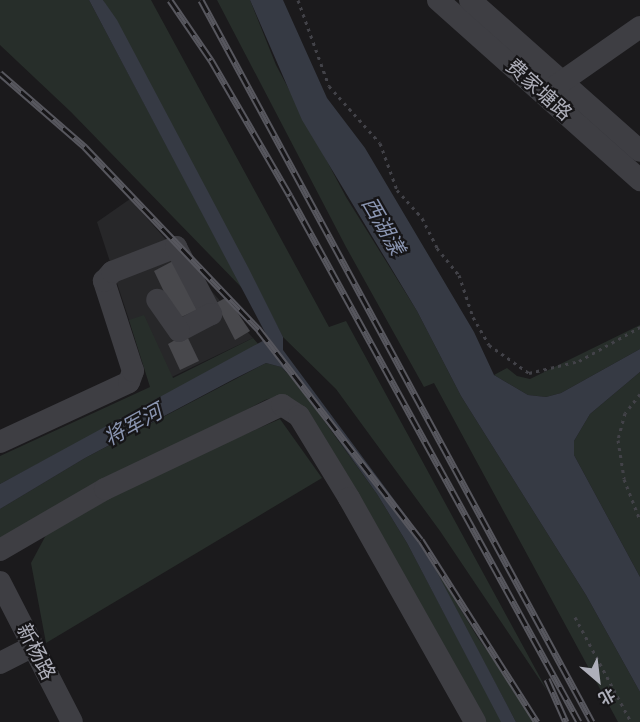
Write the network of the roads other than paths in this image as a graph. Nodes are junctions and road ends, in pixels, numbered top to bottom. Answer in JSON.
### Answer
{"nodes":[{"id":1,"x":438,"y":0,"type":"edge"},
{"id":2,"x":470,"y":0,"type":"edge"},
{"id":3,"x":640,"y":27,"type":"edge"},
{"id":4,"x":562,"y":82,"type":"junction"},
{"id":5,"x":543,"y":95,"type":"junction"},
{"id":6,"x":640,"y":151,"type":"edge"},
{"id":7,"x":640,"y":180,"type":"edge"},
{"id":8,"x":158,"y":300,"type":"dead end"},
{"id":9,"x":0,"y":442,"type":"edge"},
{"id":10,"x":0,"y":550,"type":"edge"},
{"id":11,"x":0,"y":582,"type":"edge"},
{"id":12,"x":33,"y":646,"type":"junction"},
{"id":13,"x":0,"y":663,"type":"edge"},
{"id":14,"x":72,"y":722,"type":"edge"},
{"id":15,"x":475,"y":722,"type":"edge"}],
"edges":[{"from":1,"to":5,"type":"street","name":"费家塘路"},
{"from":2,"to":4,"type":"street","name":"费家塘路"},
{"from":3,"to":4,"type":"street"},
{"from":4,"to":5,"type":"street"},
{"from":4,"to":6,"type":"street","name":"费家塘路"},
{"from":5,"to":7,"type":"street","name":"费家塘路"},
{"from":8,"to":9,"type":"street"},
{"from":10,"to":15,"type":"street"},
{"from":11,"to":12,"type":"street","name":"新杨路"},
{"from":12,"to":13,"type":"street"},
{"from":12,"to":14,"type":"street","name":"新杨路"}]}
